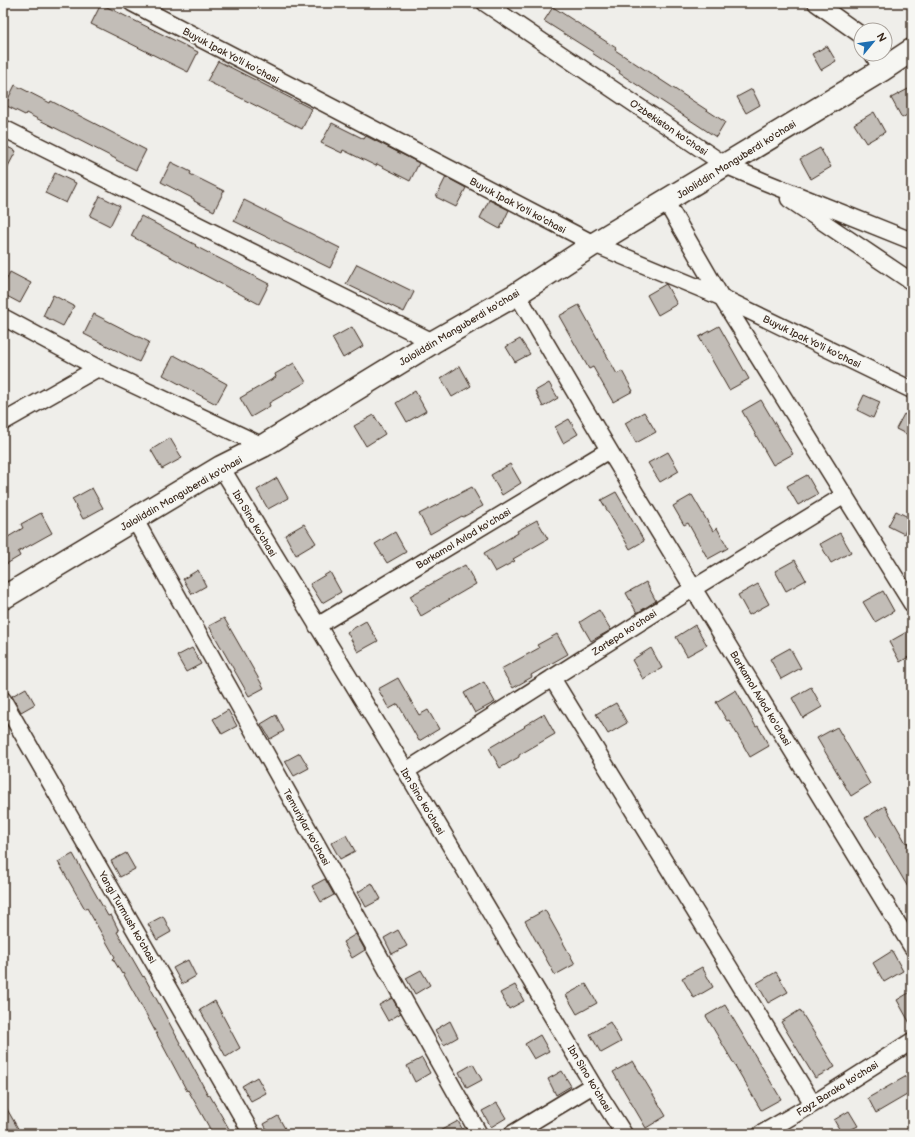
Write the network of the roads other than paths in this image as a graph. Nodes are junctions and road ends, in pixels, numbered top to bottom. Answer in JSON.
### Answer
{"nodes":[{"id":1,"x":132,"y":3,"type":"edge"},
{"id":2,"x":485,"y":3,"type":"edge"},
{"id":3,"x":816,"y":3,"type":"edge"},
{"id":4,"x":853,"y":29,"type":"edge"},
{"id":5,"x":912,"y":50,"type":"edge"},
{"id":6,"x":893,"y":57,"type":"edge"},
{"id":7,"x":877,"y":62,"type":"edge"},
{"id":8,"x":3,"y":128,"type":"edge"},
{"id":9,"x":725,"y":165,"type":"junction"},
{"id":10,"x":764,"y":182,"type":"junction"},
{"id":11,"x":666,"y":202,"type":"junction"},
{"id":12,"x":912,"y":241,"type":"edge"},
{"id":13,"x":594,"y":244,"type":"junction"},
{"id":14,"x":912,"y":282,"type":"edge"},
{"id":15,"x":516,"y":294,"type":"junction"},
{"id":16,"x":721,"y":297,"type":"junction"},
{"id":17,"x":3,"y":317,"type":"edge"},
{"id":18,"x":433,"y":342,"type":"junction"},
{"id":19,"x":98,"y":368,"type":"junction"},
{"id":20,"x":912,"y":390,"type":"edge"},
{"id":21,"x":3,"y":422,"type":"edge"},
{"id":22,"x":263,"y":446,"type":"junction"},
{"id":23,"x":609,"y":450,"type":"junction"},
{"id":24,"x":221,"y":468,"type":"junction"},
{"id":25,"x":845,"y":495,"type":"junction"},
{"id":26,"x":135,"y":520,"type":"junction"},
{"id":27,"x":694,"y":588,"type":"junction"},
{"id":28,"x":910,"y":597,"type":"edge"},
{"id":29,"x":3,"y":598,"type":"edge"},
{"id":30,"x":318,"y":626,"type":"junction"},
{"id":31,"x":552,"y":678,"type":"junction"},
{"id":32,"x":3,"y":700,"type":"edge"},
{"id":33,"x":406,"y":771,"type":"junction"},
{"id":34,"x":912,"y":947,"type":"edge"},
{"id":35,"x":912,"y":1042,"type":"edge"},
{"id":36,"x":593,"y":1085,"type":"junction"},
{"id":37,"x":812,"y":1104,"type":"junction"},
{"id":38,"x":252,"y":1134,"type":"edge"},
{"id":39,"x":479,"y":1134,"type":"edge"},
{"id":40,"x":512,"y":1134,"type":"edge"},
{"id":41,"x":624,"y":1134,"type":"edge"},
{"id":42,"x":761,"y":1134,"type":"edge"}],
"edges":[{"from":1,"to":13,"type":"street","name":"Buyuk Ipak Yo'li ko'chasi"},
{"from":2,"to":9,"type":"street","name":"O'zbekiston ko'chasi"},
{"from":3,"to":4,"type":"street"},
{"from":5,"to":6,"type":"street","name":"Jaloliddin Manguberdi ko'chasi"},
{"from":7,"to":9,"type":"street","name":"Jaloliddin Manguberdi ko'chasi"},
{"from":8,"to":18,"type":"street"},
{"from":9,"to":10,"type":"street","name":"O'zbekiston ko'chasi"},
{"from":9,"to":11,"type":"street","name":"Jaloliddin Manguberdi ko'chasi"},
{"from":10,"to":12,"type":"street","name":"O'zbekiston ko'chasi"},
{"from":10,"to":14,"type":"street"},
{"from":11,"to":13,"type":"street","name":"Jaloliddin Manguberdi ko'chasi"},
{"from":11,"to":16,"type":"street"},
{"from":13,"to":15,"type":"street","name":"Jaloliddin Manguberdi ko'chasi"},
{"from":13,"to":16,"type":"street","name":"Buyuk Ipak Yo'li ko'chasi"},
{"from":15,"to":18,"type":"street","name":"Jaloliddin Manguberdi ko'chasi"},
{"from":15,"to":23,"type":"street","name":"Barkamol Avlod ko'chasi"},
{"from":16,"to":20,"type":"street","name":"Buyuk Ipak Yo'li ko'chasi"},
{"from":16,"to":25,"type":"street"},
{"from":17,"to":19,"type":"street"},
{"from":18,"to":22,"type":"street","name":"Jaloliddin Manguberdi ko'chasi"},
{"from":19,"to":21,"type":"street"},
{"from":19,"to":22,"type":"street"},
{"from":22,"to":24,"type":"street","name":"Jaloliddin Manguberdi ko'chasi"},
{"from":23,"to":27,"type":"street","name":"Barkamol Avlod ko'chasi"},
{"from":23,"to":30,"type":"street","name":"Barkamol Avlod ko'chasi"},
{"from":24,"to":26,"type":"street","name":"Jaloliddin Manguberdi ko'chasi"},
{"from":24,"to":30,"type":"street","name":"Ibn Sino ko'chasi"},
{"from":25,"to":27,"type":"street","name":"Zartepa ko'chasi"},
{"from":25,"to":28,"type":"street"},
{"from":26,"to":29,"type":"street","name":"Jaloliddin Manguberdi ko'chasi"},
{"from":26,"to":39,"type":"street","name":"Temuriylar ko'chasi"},
{"from":27,"to":31,"type":"street","name":"Zartepa ko'chasi"},
{"from":27,"to":34,"type":"street","name":"Barkamol Avlod ko'chasi"},
{"from":30,"to":33,"type":"street","name":"Ibn Sino ko'chasi"},
{"from":31,"to":33,"type":"street","name":"Zartepa ko'chasi"},
{"from":31,"to":37,"type":"street"},
{"from":32,"to":38,"type":"street","name":"Yangi Turmush ko'chasi"},
{"from":33,"to":36,"type":"street","name":"Ibn Sino ko'chasi"},
{"from":35,"to":37,"type":"street","name":"Fayz Baraka ko'chasi"},
{"from":36,"to":40,"type":"street"},
{"from":36,"to":41,"type":"street","name":"Ibn Sino ko'chasi"},
{"from":37,"to":42,"type":"street","name":"Fayz Baraka ko'chasi"}]}
